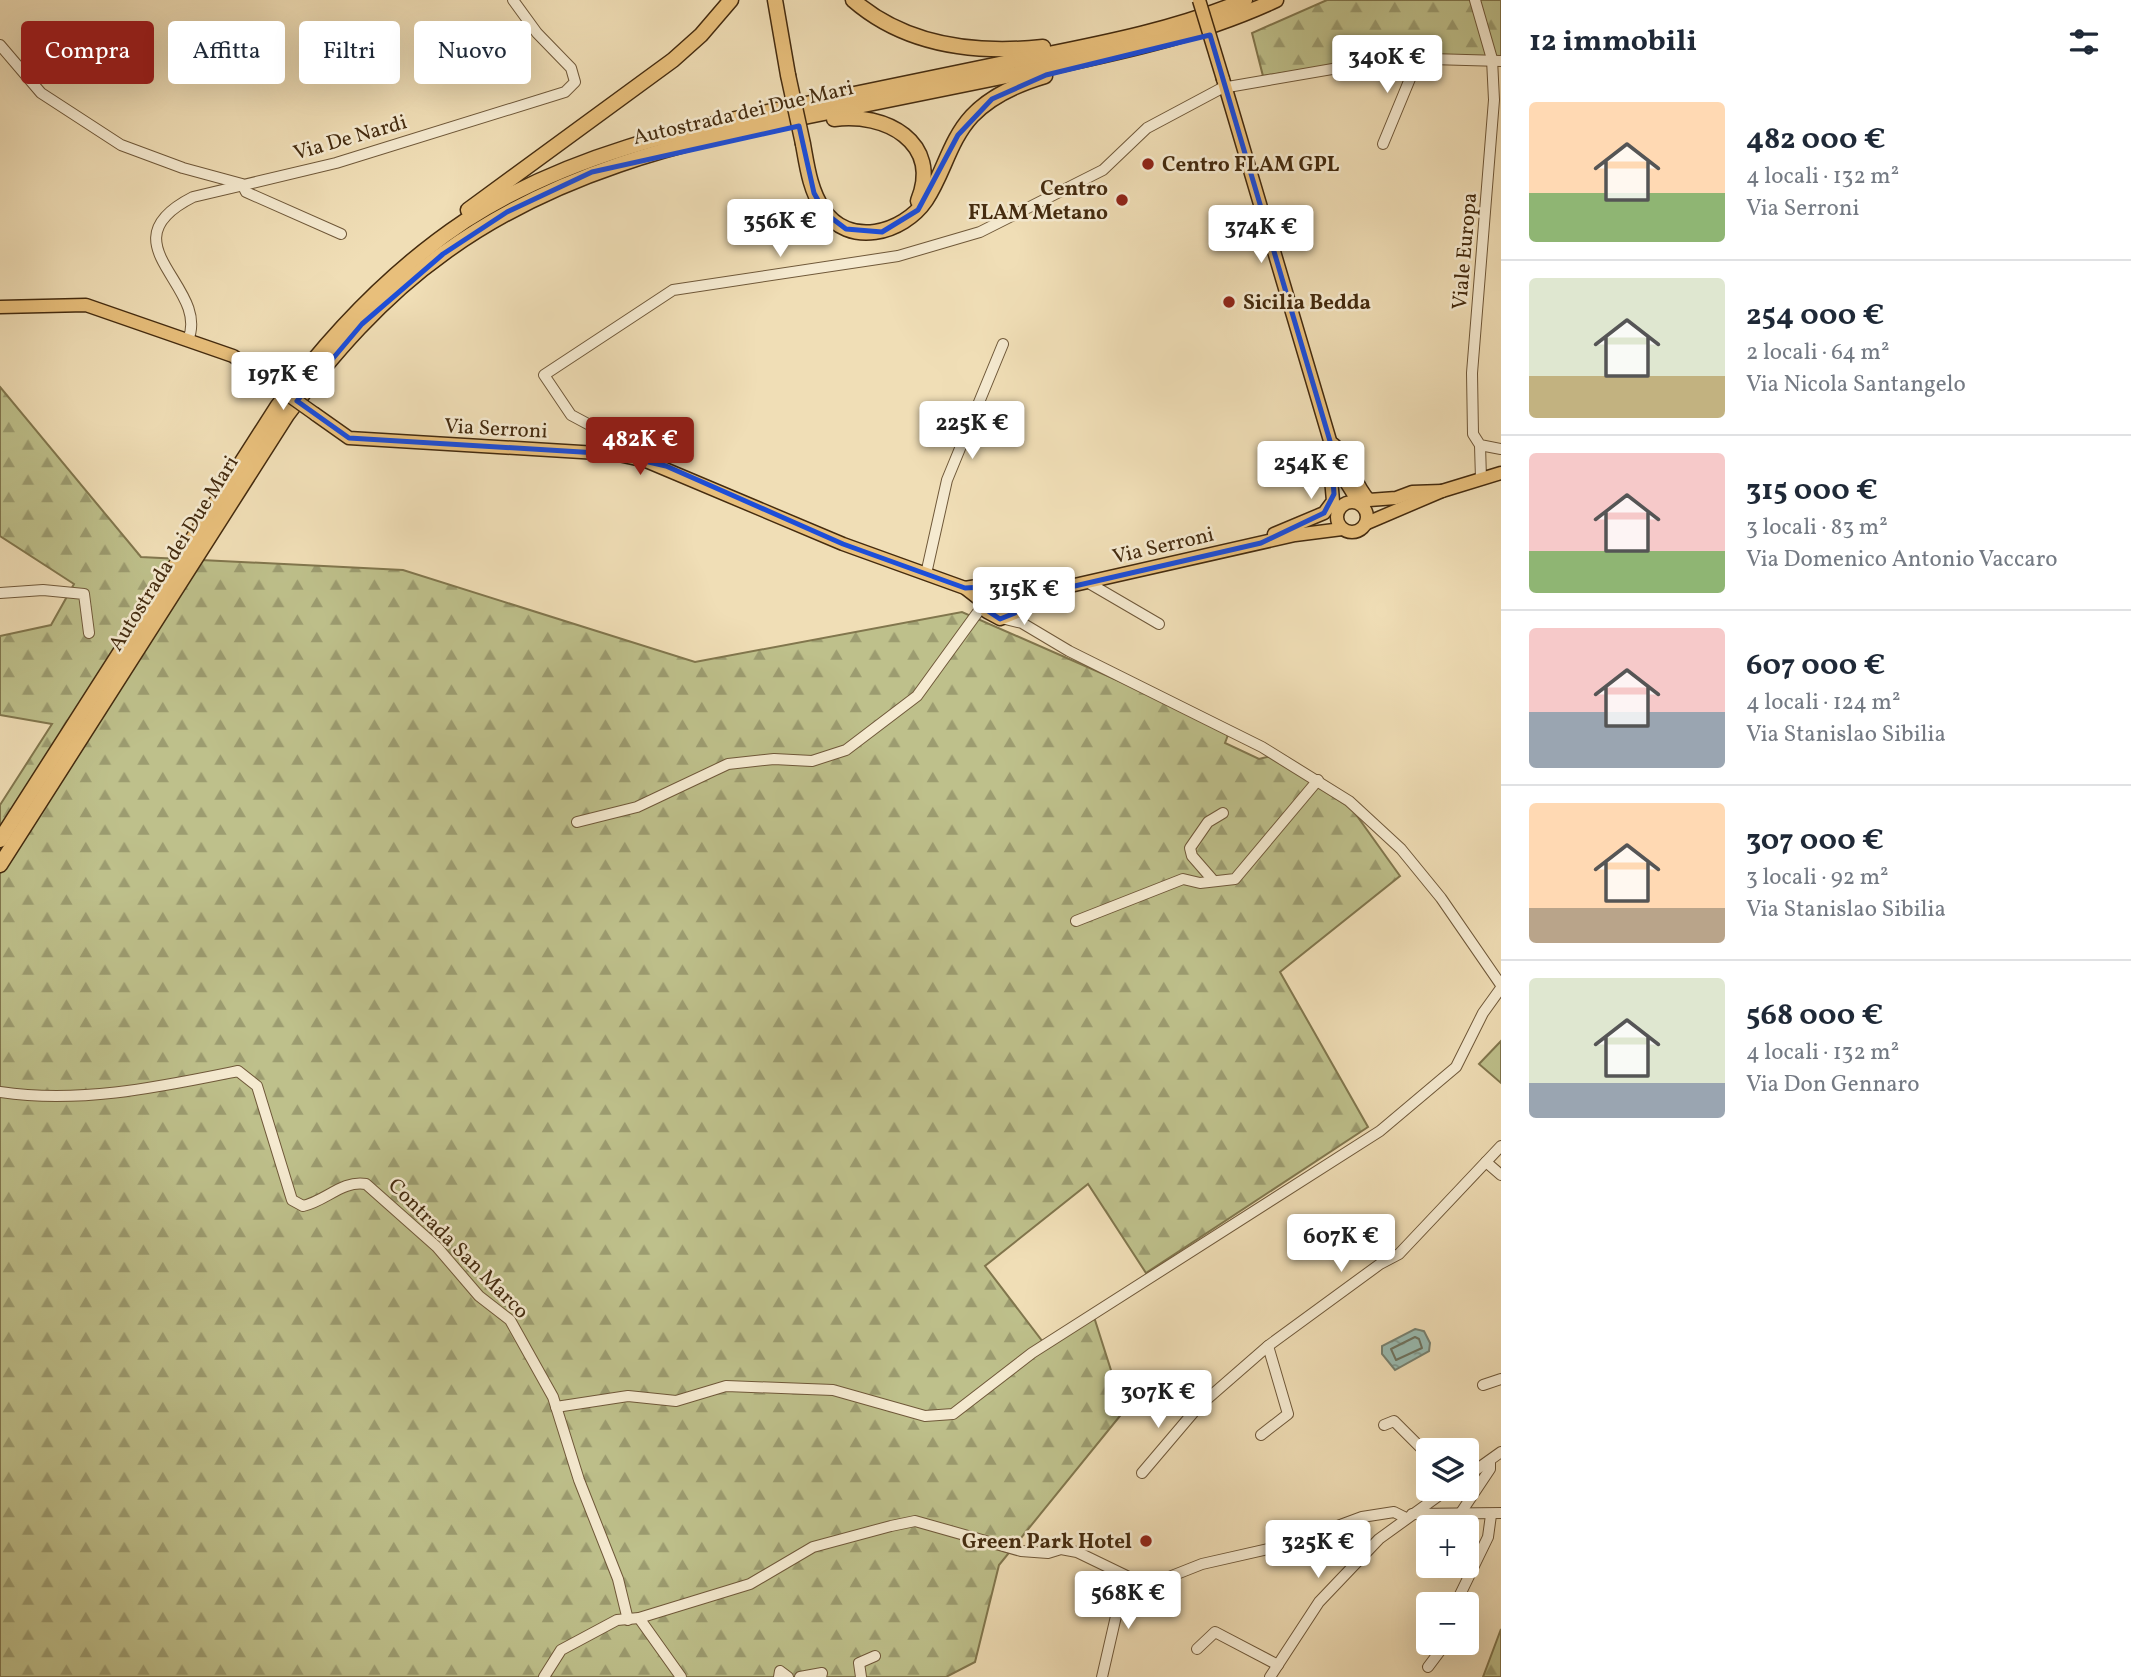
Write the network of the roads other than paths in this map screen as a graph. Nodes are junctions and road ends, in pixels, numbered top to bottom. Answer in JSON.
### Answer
{"nodes":[{"id":1,"x":513,"y":0,"type":"edge"},
{"id":2,"x":731,"y":0,"type":"edge"},
{"id":3,"x":775,"y":0,"type":"edge"},
{"id":4,"x":853,"y":0,"type":"edge"},
{"id":5,"x":1199,"y":0,"type":"edge"},
{"id":6,"x":1276,"y":0,"type":"edge"},
{"id":7,"x":1286,"y":0,"type":"edge"},
{"id":8,"x":1475,"y":0,"type":"edge"},
{"id":9,"x":1243,"y":1,"type":"edge"},
{"id":10,"x":0,"y":45,"type":"edge"},
{"id":11,"x":1419,"y":57,"type":"junction"},
{"id":12,"x":1496,"y":60,"type":"edge"},
{"id":13,"x":1224,"y":83,"type":"junction"},
{"id":14,"x":1383,"y":144,"type":"dead end"},
{"id":15,"x":592,"y":172,"type":"junction"},
{"id":16,"x":242,"y":184,"type":"junction"},
{"id":17,"x":909,"y":218,"type":"junction"},
{"id":18,"x":341,"y":234,"type":"dead end"},
{"id":19,"x":0,"y":307,"type":"edge"},
{"id":20,"x":188,"y":340,"type":"junction"},
{"id":21,"x":1003,"y":344,"type":"dead end"},
{"id":22,"x":277,"y":407,"type":"junction"},
{"id":23,"x":1330,"y":442,"type":"junction"},
{"id":24,"x":1480,"y":445,"type":"junction"},
{"id":25,"x":1501,"y":449,"type":"edge"},
{"id":26,"x":645,"y":457,"type":"junction"},
{"id":27,"x":1339,"y":471,"type":"junction"},
{"id":28,"x":1501,"y":473,"type":"edge"},
{"id":29,"x":1481,"y":480,"type":"junction"},
{"id":30,"x":1442,"y":491,"type":"junction"},
{"id":31,"x":1411,"y":503,"type":"junction"},
{"id":32,"x":1362,"y":505,"type":"junction"},
{"id":33,"x":1339,"y":510,"type":"junction"},
{"id":34,"x":1367,"y":523,"type":"junction"},
{"id":35,"x":1342,"y":529,"type":"junction"},
{"id":36,"x":1295,"y":535,"type":"junction"},
{"id":37,"x":1261,"y":543,"type":"junction"},
{"id":38,"x":926,"y":574,"type":"junction"},
{"id":39,"x":1087,"y":582,"type":"junction"},
{"id":40,"x":989,"y":586,"type":"junction"},
{"id":41,"x":965,"y":588,"type":"junction"},
{"id":42,"x":1016,"y":590,"type":"junction"},
{"id":43,"x":0,"y":593,"type":"edge"},
{"id":44,"x":1040,"y":594,"type":"junction"},
{"id":45,"x":1019,"y":606,"type":"junction"},
{"id":46,"x":983,"y":610,"type":"junction"},
{"id":47,"x":1005,"y":619,"type":"junction"},
{"id":48,"x":146,"y":622,"type":"junction"},
{"id":49,"x":1022,"y":623,"type":"junction"},
{"id":50,"x":1159,"y":624,"type":"dead end"},
{"id":51,"x":89,"y":634,"type":"dead end"},
{"id":52,"x":1318,"y":780,"type":"junction"},
{"id":53,"x":1223,"y":813,"type":"dead end"},
{"id":54,"x":577,"y":822,"type":"dead end"},
{"id":55,"x":0,"y":840,"type":"edge"},
{"id":56,"x":0,"y":865,"type":"edge"},
{"id":57,"x":1212,"y":879,"type":"junction"},
{"id":58,"x":1076,"y":921,"type":"dead end"},
{"id":59,"x":1501,"y":987,"type":"edge"},
{"id":60,"x":0,"y":1092,"type":"edge"},
{"id":61,"x":1501,"y":1146,"type":"edge"},
{"id":62,"x":1486,"y":1162,"type":"junction"},
{"id":63,"x":1501,"y":1175,"type":"edge"},
{"id":64,"x":1268,"y":1346,"type":"junction"},
{"id":65,"x":1501,"y":1379,"type":"edge"},
{"id":66,"x":1483,"y":1385,"type":"dead end"},
{"id":67,"x":556,"y":1407,"type":"junction"},
{"id":68,"x":1384,"y":1426,"type":"dead end"},
{"id":69,"x":1261,"y":1435,"type":"dead end"},
{"id":70,"x":1416,"y":1443,"type":"edge"},
{"id":71,"x":1501,"y":1452,"type":"edge"},
{"id":72,"x":1490,"y":1462,"type":"junction"},
{"id":73,"x":1479,"y":1469,"type":"edge"},
{"id":74,"x":1142,"y":1474,"type":"dead end"},
{"id":75,"x":1431,"y":1501,"type":"edge"},
{"id":76,"x":1436,"y":1501,"type":"edge"},
{"id":77,"x":1442,"y":1514,"type":"junction"},
{"id":78,"x":1460,"y":1514,"type":"junction"},
{"id":79,"x":1496,"y":1514,"type":"edge"},
{"id":80,"x":1409,"y":1516,"type":"junction"},
{"id":81,"x":1125,"y":1577,"type":"junction"},
{"id":82,"x":1461,"y":1592,"type":"edge"},
{"id":83,"x":639,"y":1618,"type":"junction"},
{"id":84,"x":628,"y":1620,"type":"junction"},
{"id":85,"x":1197,"y":1649,"type":"dead end"},
{"id":86,"x":1437,"y":1655,"type":"edge"},
{"id":87,"x":875,"y":1656,"type":"dead end"},
{"id":88,"x":1278,"y":1665,"type":"junction"},
{"id":89,"x":1428,"y":1667,"type":"dead end"},
{"id":90,"x":544,"y":1677,"type":"edge"},
{"id":91,"x":681,"y":1677,"type":"edge"},
{"id":92,"x":779,"y":1677,"type":"edge"},
{"id":93,"x":788,"y":1677,"type":"edge"},
{"id":94,"x":800,"y":1677,"type":"edge"},
{"id":95,"x":821,"y":1677,"type":"edge"},
{"id":96,"x":861,"y":1677,"type":"edge"},
{"id":97,"x":1102,"y":1677,"type":"edge"},
{"id":98,"x":1270,"y":1677,"type":"edge"}],
"edges":[{"from":1,"to":16,"type":"street","name":"Via De Nardi"},
{"from":2,"to":22,"type":"highway"},
{"from":3,"to":17,"type":"highway","bridge":true},
{"from":4,"to":9,"type":"highway"},
{"from":5,"to":13,"type":"main road","bridge":true},
{"from":6,"to":15,"type":"highway","name":"Autostrada dei Due Mari"},
{"from":7,"to":17,"type":"highway"},
{"from":8,"to":12,"type":"street","name":"Viale Europa"},
{"from":9,"to":22,"type":"highway","name":"Autostrada dei Due Mari"},
{"from":10,"to":16,"type":"street"},
{"from":11,"to":12,"type":"street"},
{"from":11,"to":13,"type":"street"},
{"from":11,"to":14,"type":"street"},
{"from":12,"to":24,"type":"street","name":"Viale Europa"},
{"from":13,"to":23,"type":"main road"},
{"from":13,"to":26,"type":"street"},
{"from":15,"to":17,"type":"highway"},
{"from":15,"to":48,"type":"highway","name":"Autostrada dei Due Mari"},
{"from":16,"to":18,"type":"street"},
{"from":16,"to":20,"type":"street","name":"Via De Nardi"},
{"from":19,"to":20,"type":"main road","name":"Via Serroni"},
{"from":20,"to":26,"type":"main road","name":"Via Serroni","bridge":true},
{"from":21,"to":38,"type":"street"},
{"from":22,"to":48,"type":"highway","name":"Autostrada dei Due Mari"},
{"from":23,"to":27,"type":"main road"},
{"from":23,"to":30,"type":"main road"},
{"from":23,"to":37,"type":"main road"},
{"from":24,"to":25,"type":"street"},
{"from":24,"to":29,"type":"street","name":"Viale Europa"},
{"from":26,"to":38,"type":"main road","name":"Via Serroni"},
{"from":27,"to":32,"type":"main road"},
{"from":27,"to":33,"type":"main road"},
{"from":28,"to":29,"type":"main road"},
{"from":29,"to":30,"type":"main road"},
{"from":30,"to":31,"type":"main road"},
{"from":31,"to":32,"type":"main road"},
{"from":31,"to":34,"type":"main road"},
{"from":32,"to":33,"type":"main road"},
{"from":32,"to":34,"type":"main road"},
{"from":33,"to":35,"type":"main road"},
{"from":33,"to":36,"type":"main road"},
{"from":34,"to":35,"type":"main road"},
{"from":35,"to":36,"type":"main road"},
{"from":36,"to":37,"type":"main road","name":"Via Serroni"},
{"from":37,"to":39,"type":"main road","name":"Via Serroni"},
{"from":38,"to":41,"type":"main road","name":"Via Serroni"},
{"from":39,"to":44,"type":"main road","name":"Via Serroni"},
{"from":39,"to":50,"type":"street"},
{"from":40,"to":41,"type":"main road","name":"Via Serroni"},
{"from":40,"to":42,"type":"main road","name":"Via Serroni"},
{"from":40,"to":46,"type":"main road"},
{"from":41,"to":46,"type":"main road","name":"Via Serroni"},
{"from":42,"to":44,"type":"main road","name":"Via Serroni"},
{"from":42,"to":45,"type":"main road"},
{"from":43,"to":51,"type":"street"},
{"from":44,"to":45,"type":"main road","name":"Via Serroni"},
{"from":45,"to":47,"type":"main road","name":"Via Serroni"},
{"from":45,"to":49,"type":"street"},
{"from":46,"to":47,"type":"main road","name":"Via Serroni"},
{"from":46,"to":54,"type":"street"},
{"from":47,"to":49,"type":"street"},
{"from":48,"to":55,"type":"highway","name":"Autostrada dei Due Mari"},
{"from":48,"to":56,"type":"highway","name":"Autostrada dei Due Mari"},
{"from":49,"to":52,"type":"street"},
{"from":52,"to":57,"type":"street"},
{"from":52,"to":59,"type":"street"},
{"from":53,"to":57,"type":"street"},
{"from":57,"to":58,"type":"street"},
{"from":59,"to":67,"type":"street"},
{"from":60,"to":67,"type":"street","name":"Contrada San Marco"},
{"from":61,"to":62,"type":"street"},
{"from":62,"to":63,"type":"street"},
{"from":62,"to":64,"type":"street"},
{"from":64,"to":69,"type":"street"},
{"from":64,"to":74,"type":"street"},
{"from":65,"to":66,"type":"street"},
{"from":67,"to":84,"type":"street","name":"Contrada San Marco"},
{"from":68,"to":70,"type":"street"},
{"from":71,"to":72,"type":"street"},
{"from":72,"to":73,"type":"street"},
{"from":72,"to":78,"type":"street"},
{"from":75,"to":80,"type":"street"},
{"from":76,"to":77,"type":"street"},
{"from":77,"to":78,"type":"street"},
{"from":77,"to":80,"type":"street"},
{"from":78,"to":79,"type":"street"},
{"from":79,"to":82,"type":"street"},
{"from":80,"to":81,"type":"street"},
{"from":80,"to":88,"type":"street"},
{"from":81,"to":83,"type":"street"},
{"from":81,"to":97,"type":"street"},
{"from":83,"to":84,"type":"street"},
{"from":83,"to":91,"type":"street"},
{"from":84,"to":90,"type":"street"},
{"from":85,"to":88,"type":"street"},
{"from":86,"to":89,"type":"street"},
{"from":87,"to":96,"type":"street"},
{"from":88,"to":98,"type":"street"},
{"from":92,"to":93,"type":"street"},
{"from":94,"to":95,"type":"street"}]}
